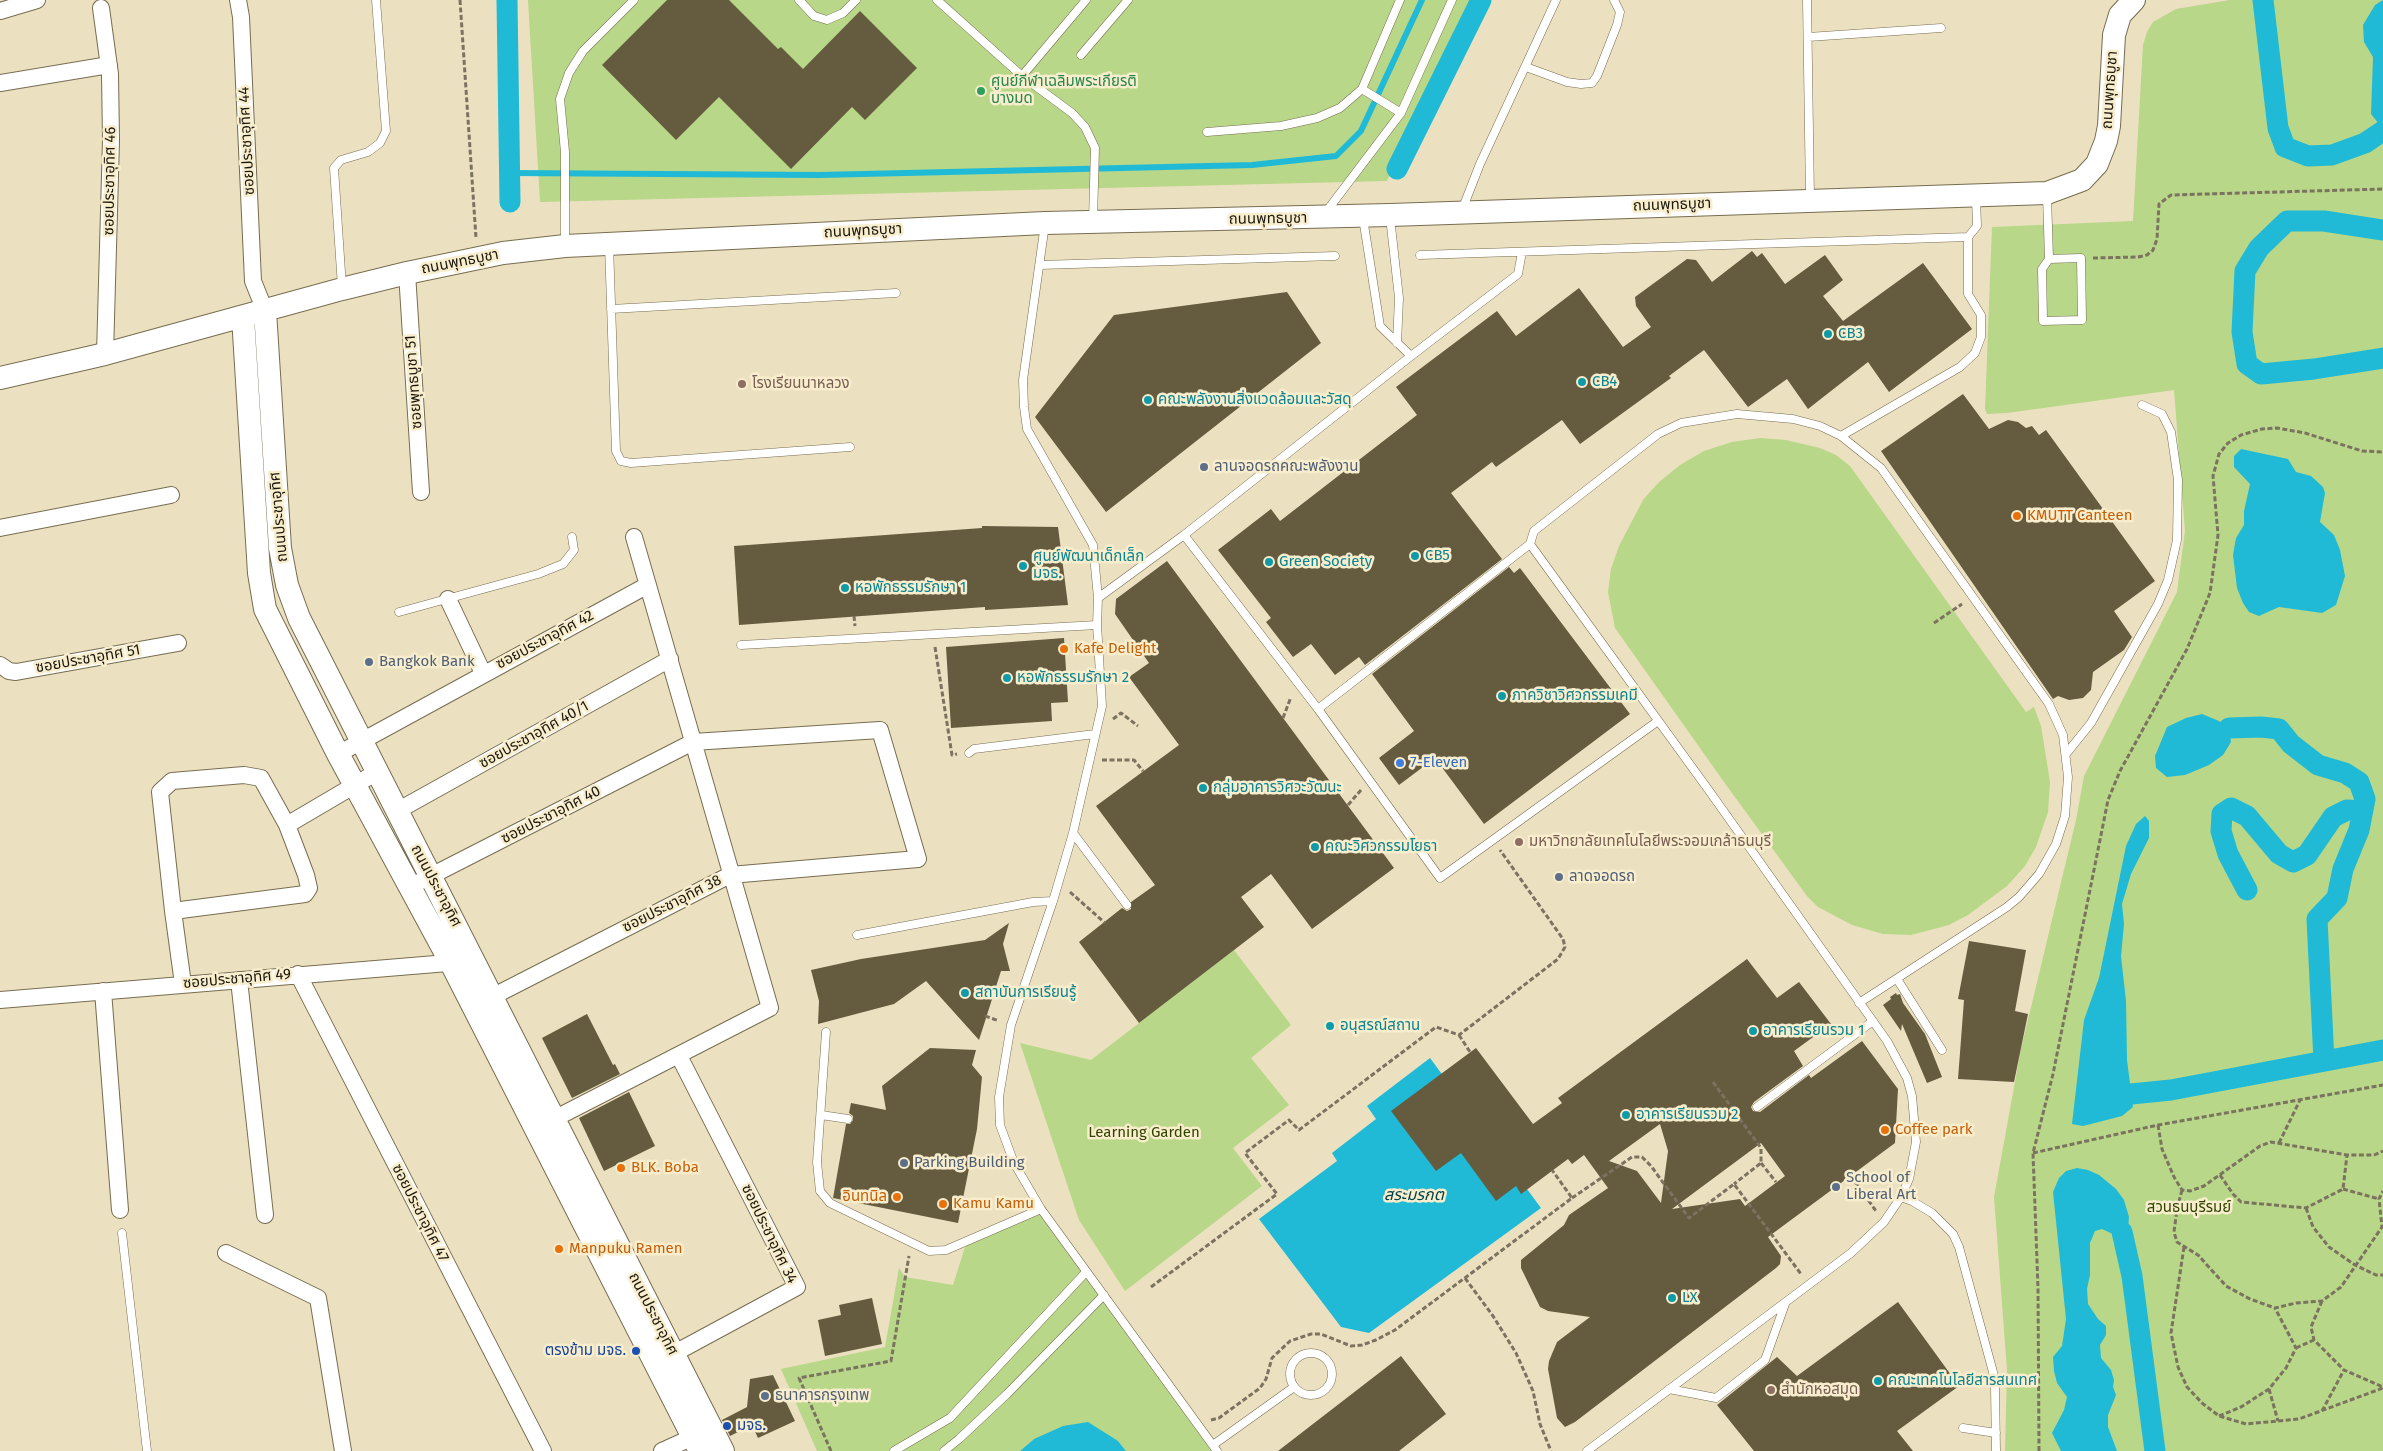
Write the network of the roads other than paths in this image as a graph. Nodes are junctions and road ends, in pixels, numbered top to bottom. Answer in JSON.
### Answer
{"nodes":[{"id":1,"x":37,"y":0,"type":"edge"},
{"id":2,"x":238,"y":0,"type":"edge"},
{"id":3,"x":376,"y":0,"type":"edge"},
{"id":4,"x":634,"y":0,"type":"edge"},
{"id":5,"x":799,"y":0,"type":"edge"},
{"id":6,"x":856,"y":0,"type":"edge"},
{"id":7,"x":937,"y":0,"type":"edge"},
{"id":8,"x":1086,"y":0,"type":"edge"},
{"id":9,"x":1128,"y":0,"type":"edge"},
{"id":10,"x":1400,"y":0,"type":"edge"},
{"id":11,"x":1452,"y":0,"type":"edge"},
{"id":12,"x":1556,"y":0,"type":"edge"},
{"id":13,"x":1614,"y":0,"type":"edge"},
{"id":14,"x":1807,"y":0,"type":"edge"},
{"id":15,"x":2134,"y":0,"type":"edge"},
{"id":16,"x":101,"y":8,"type":"dead end"},
{"id":17,"x":0,"y":11,"type":"edge"},
{"id":18,"x":1941,"y":28,"type":"dead end"},
{"id":19,"x":1808,"y":37,"type":"junction"},
{"id":20,"x":1081,"y":55,"type":"dead end"},
{"id":21,"x":108,"y":65,"type":"junction"},
{"id":22,"x":1526,"y":67,"type":"junction"},
{"id":23,"x":1022,"y":76,"type":"junction"},
{"id":24,"x":0,"y":83,"type":"edge"},
{"id":25,"x":1362,"y":89,"type":"junction"},
{"id":26,"x":1401,"y":114,"type":"junction"},
{"id":27,"x":1207,"y":132,"type":"dead end"},
{"id":28,"x":2047,"y":193,"type":"junction"},
{"id":29,"x":1976,"y":195,"type":"junction"},
{"id":30,"x":1810,"y":200,"type":"junction"},
{"id":31,"x":1461,"y":213,"type":"junction"},
{"id":32,"x":1390,"y":215,"type":"junction"},
{"id":33,"x":1363,"y":216,"type":"junction"},
{"id":34,"x":1322,"y":217,"type":"junction"},
{"id":35,"x":1093,"y":222,"type":"junction"},
{"id":36,"x":1045,"y":223,"type":"junction"},
{"id":37,"x":1968,"y":237,"type":"junction"},
{"id":38,"x":609,"y":243,"type":"junction"},
{"id":39,"x":565,"y":246,"type":"junction"},
{"id":40,"x":1522,"y":252,"type":"junction"},
{"id":41,"x":1420,"y":255,"type":"dead end"},
{"id":42,"x":1335,"y":256,"type":"dead end"},
{"id":43,"x":2049,"y":259,"type":"junction"},
{"id":44,"x":1040,"y":265,"type":"junction"},
{"id":45,"x":407,"y":273,"type":"junction"},
{"id":46,"x":253,"y":281,"type":"junction"},
{"id":47,"x":342,"y":289,"type":"junction"},
{"id":48,"x":896,"y":293,"type":"dead end"},
{"id":49,"x":611,"y":309,"type":"junction"},
{"id":50,"x":265,"y":312,"type":"junction"},
{"id":51,"x":243,"y":317,"type":"junction"},
{"id":52,"x":1397,"y":342,"type":"junction"},
{"id":53,"x":105,"y":354,"type":"junction"},
{"id":54,"x":1411,"y":356,"type":"junction"},
{"id":55,"x":0,"y":378,"type":"edge"},
{"id":56,"x":2142,"y":405,"type":"dead end"},
{"id":57,"x":1841,"y":436,"type":"junction"},
{"id":58,"x":850,"y":447,"type":"dead end"},
{"id":59,"x":421,"y":492,"type":"dead end"},
{"id":60,"x":171,"y":495,"type":"dead end"},
{"id":61,"x":0,"y":528,"type":"edge"},
{"id":62,"x":1184,"y":535,"type":"junction"},
{"id":63,"x":572,"y":537,"type":"dead end"},
{"id":64,"x":634,"y":537,"type":"dead end"},
{"id":65,"x":1530,"y":544,"type":"junction"},
{"id":66,"x":648,"y":584,"type":"junction"},
{"id":67,"x":448,"y":598,"type":"junction"},
{"id":68,"x":1098,"y":598,"type":"junction"},
{"id":69,"x":399,"y":612,"type":"dead end"},
{"id":70,"x":1096,"y":625,"type":"junction"},
{"id":71,"x":178,"y":642,"type":"dead end"},
{"id":72,"x":740,"y":645,"type":"dead end"},
{"id":73,"x":670,"y":659,"type":"junction"},
{"id":74,"x":0,"y":665,"type":"edge"},
{"id":75,"x":483,"y":673,"type":"junction"},
{"id":76,"x":1318,"y":709,"type":"junction"},
{"id":77,"x":1658,"y":720,"type":"junction"},
{"id":78,"x":1096,"y":734,"type":"junction"},
{"id":79,"x":361,"y":740,"type":"junction"},
{"id":80,"x":692,"y":742,"type":"junction"},
{"id":81,"x":969,"y":753,"type":"road end"},
{"id":82,"x":338,"y":754,"type":"junction"},
{"id":83,"x":2066,"y":754,"type":"junction"},
{"id":84,"x":377,"y":772,"type":"junction"},
{"id":85,"x":355,"y":785,"type":"junction"},
{"id":86,"x":397,"y":811,"type":"junction"},
{"id":87,"x":287,"y":825,"type":"junction"},
{"id":88,"x":1073,"y":833,"type":"junction"},
{"id":89,"x":730,"y":875,"type":"junction"},
{"id":90,"x":430,"y":876,"type":"junction"},
{"id":91,"x":410,"y":887,"type":"junction"},
{"id":92,"x":1053,"y":901,"type":"junction"},
{"id":93,"x":1127,"y":904,"type":"dead end"},
{"id":94,"x":173,"y":911,"type":"junction"},
{"id":95,"x":857,"y":935,"type":"dead end"},
{"id":96,"x":475,"y":961,"type":"junction"},
{"id":97,"x":451,"y":963,"type":"junction"},
{"id":98,"x":298,"y":974,"type":"junction"},
{"id":99,"x":1896,"y":979,"type":"junction"},
{"id":100,"x":239,"y":980,"type":"junction"},
{"id":101,"x":183,"y":984,"type":"junction"},
{"id":102,"x":103,"y":990,"type":"junction"},
{"id":103,"x":0,"y":1000,"type":"edge"},
{"id":104,"x":483,"y":1002,"type":"junction"},
{"id":105,"x":1860,"y":1003,"type":"junction"},
{"id":106,"x":1873,"y":1021,"type":"junction"},
{"id":107,"x":826,"y":1032,"type":"dead end"},
{"id":108,"x":1942,"y":1050,"type":"dead end"},
{"id":109,"x":679,"y":1056,"type":"junction"},
{"id":110,"x":1757,"y":1107,"type":"dead end"},
{"id":111,"x":820,"y":1115,"type":"junction"},
{"id":112,"x":848,"y":1119,"type":"dead end"},
{"id":113,"x":546,"y":1124,"type":"junction"},
{"id":114,"x":1901,"y":1197,"type":"junction"},
{"id":115,"x":1041,"y":1209,"type":"junction"},
{"id":116,"x":120,"y":1210,"type":"dead end"},
{"id":117,"x":265,"y":1214,"type":"dead end"},
{"id":118,"x":122,"y":1233,"type":"dead end"},
{"id":119,"x":226,"y":1253,"type":"dead end"},
{"id":120,"x":1086,"y":1272,"type":"junction"},
{"id":121,"x":1104,"y":1295,"type":"junction"},
{"id":122,"x":1785,"y":1304,"type":"junction"},
{"id":123,"x":673,"y":1354,"type":"junction"},
{"id":124,"x":1294,"y":1387,"type":"junction"},
{"id":125,"x":1669,"y":1388,"type":"junction"},
{"id":126,"x":1963,"y":1428,"type":"dead end"},
{"id":127,"x":1996,"y":1433,"type":"junction"},
{"id":128,"x":696,"y":1444,"type":"edge"},
{"id":129,"x":1215,"y":1448,"type":"edge"},
{"id":130,"x":148,"y":1451,"type":"edge"},
{"id":131,"x":342,"y":1451,"type":"edge"},
{"id":132,"x":543,"y":1451,"type":"edge"},
{"id":133,"x":662,"y":1451,"type":"edge"},
{"id":134,"x":723,"y":1451,"type":"edge"},
{"id":135,"x":894,"y":1451,"type":"edge"},
{"id":136,"x":944,"y":1451,"type":"edge"},
{"id":137,"x":1587,"y":1451,"type":"edge"},
{"id":138,"x":1996,"y":1451,"type":"edge"}],
"edges":[{"from":1,"to":17,"type":"street"},
{"from":2,"to":46,"type":"street","name":"ซอยประชาอุทิศ 44"},
{"from":3,"to":47,"type":"lane"},
{"from":4,"to":39,"type":"lane"},
{"from":5,"to":6,"type":"lane"},
{"from":7,"to":23,"type":"lane"},
{"from":8,"to":23,"type":"lane"},
{"from":9,"to":20,"type":"lane"},
{"from":10,"to":25,"type":"lane"},
{"from":11,"to":26,"type":"lane"},
{"from":12,"to":22,"type":"lane"},
{"from":13,"to":22,"type":"lane"},
{"from":14,"to":19,"type":"lane"},
{"from":15,"to":28,"type":"main road","name":"ถนนพุทธบูชา"},
{"from":16,"to":21,"type":"street","name":"ซอยประชาอุทิศ 46"},
{"from":18,"to":19,"type":"lane"},
{"from":19,"to":30,"type":"lane"},
{"from":21,"to":24,"type":"street"},
{"from":21,"to":53,"type":"street","name":"ซอยประชาอุทิศ 46"},
{"from":22,"to":31,"type":"lane"},
{"from":23,"to":35,"type":"lane"},
{"from":25,"to":26,"type":"lane"},
{"from":25,"to":27,"type":"lane"},
{"from":26,"to":34,"type":"lane"},
{"from":28,"to":29,"type":"main road","name":"ถนนพุทธบูชา"},
{"from":28,"to":43,"type":"lane"},
{"from":29,"to":30,"type":"main road","name":"ถนนพุทธบูชา"},
{"from":29,"to":37,"type":"lane"},
{"from":30,"to":31,"type":"main road","name":"ถนนพุทธบูชา"},
{"from":31,"to":32,"type":"main road","name":"ถนนพุทธบูชา"},
{"from":32,"to":33,"type":"main road","name":"ถนนพุทธบูชา"},
{"from":32,"to":52,"type":"lane"},
{"from":33,"to":34,"type":"main road","name":"ถนนพุทธบูชา"},
{"from":33,"to":52,"type":"lane"},
{"from":34,"to":35,"type":"main road","name":"ถนนพุทธบูชา"},
{"from":35,"to":36,"type":"main road","name":"ถนนพุทธบูชา"},
{"from":36,"to":38,"type":"main road","name":"ถนนพุทธบูชา"},
{"from":36,"to":44,"type":"lane"},
{"from":37,"to":40,"type":"lane"},
{"from":37,"to":57,"type":"lane"},
{"from":38,"to":39,"type":"main road","name":"ถนนพุทธบูชา"},
{"from":38,"to":49,"type":"lane"},
{"from":39,"to":45,"type":"main road","name":"ถนนพุทธบูชา"},
{"from":40,"to":41,"type":"lane"},
{"from":40,"to":54,"type":"lane"},
{"from":42,"to":44,"type":"lane"},
{"from":43,"to":43,"type":"lane"},
{"from":44,"to":68,"type":"lane"},
{"from":45,"to":47,"type":"main road","name":"ถนนพุทธบูชา"},
{"from":45,"to":59,"type":"street","name":"ซอยพุทธบูชา 51"},
{"from":46,"to":50,"type":"street","name":"ซอยประชาอุทิศ 44"},
{"from":46,"to":51,"type":"street","name":"ซอยประชาอุทิศ 44"},
{"from":47,"to":50,"type":"main road","name":"ถนนพุทธบูชา"},
{"from":48,"to":49,"type":"lane"},
{"from":49,"to":58,"type":"lane"},
{"from":50,"to":51,"type":"main road"},
{"from":50,"to":79,"type":"main road","name":"ถนนประชาอุทิศ"},
{"from":51,"to":53,"type":"main road"},
{"from":51,"to":82,"type":"main road","name":"ถนนประชาอุทิศ"},
{"from":52,"to":54,"type":"lane"},
{"from":53,"to":55,"type":"main road"},
{"from":54,"to":62,"type":"lane"},
{"from":56,"to":83,"type":"lane"},
{"from":57,"to":65,"type":"lane"},
{"from":57,"to":83,"type":"lane"},
{"from":60,"to":61,"type":"street"},
{"from":62,"to":68,"type":"lane"},
{"from":62,"to":76,"type":"lane"},
{"from":63,"to":67,"type":"lane"},
{"from":64,"to":66,"type":"street"},
{"from":65,"to":76,"type":"lane"},
{"from":65,"to":77,"type":"lane"},
{"from":66,"to":73,"type":"street"},
{"from":66,"to":75,"type":"street","name":"ซอยประชาอุทิศ 42"},
{"from":67,"to":69,"type":"lane"},
{"from":67,"to":75,"type":"street"},
{"from":68,"to":70,"type":"lane"},
{"from":70,"to":72,"type":"lane"},
{"from":70,"to":78,"type":"lane"},
{"from":71,"to":74,"type":"street","name":"ซอยประชาอุทิศ 51"},
{"from":73,"to":80,"type":"street"},
{"from":73,"to":86,"type":"street","name":"ซอยประชาอุทิศ 40/1"},
{"from":75,"to":79,"type":"street","name":"ซอยประชาอุทิศ 42"},
{"from":76,"to":77,"type":"lane"},
{"from":77,"to":105,"type":"lane"},
{"from":78,"to":81,"type":"lane"},
{"from":78,"to":88,"type":"lane"},
{"from":79,"to":82,"type":"street","name":"ซอยประชาอุทิศ 42"},
{"from":79,"to":84,"type":"main road","name":"ถนนประชาอุทิศ"},
{"from":80,"to":89,"type":"street"},
{"from":80,"to":89,"type":"street","name":"ซอยประชาอุทิศ 38"},
{"from":80,"to":90,"type":"street","name":"ซอยประชาอุทิศ 40"},
{"from":82,"to":85,"type":"main road","name":"ถนนประชาอุทิศ"},
{"from":83,"to":99,"type":"lane"},
{"from":84,"to":85,"type":"street"},
{"from":84,"to":86,"type":"main road","name":"ถนนประชาอุทิศ"},
{"from":85,"to":87,"type":"street"},
{"from":85,"to":91,"type":"main road","name":"ถนนประชาอุทิศ"},
{"from":86,"to":90,"type":"main road","name":"ถนนประชาอุทิศ"},
{"from":87,"to":94,"type":"street"},
{"from":87,"to":94,"type":"street"},
{"from":88,"to":92,"type":"lane"},
{"from":88,"to":93,"type":"lane"},
{"from":89,"to":104,"type":"street","name":"ซอยประชาอุทิศ 38"},
{"from":89,"to":109,"type":"street"},
{"from":90,"to":91,"type":"street","name":"ซอยประชาอุทิศ 40"},
{"from":90,"to":96,"type":"main road","name":"ถนนประชาอุทิศ"},
{"from":91,"to":97,"type":"main road","name":"ถนนประชาอุทิศ"},
{"from":92,"to":95,"type":"lane"},
{"from":92,"to":115,"type":"lane"},
{"from":94,"to":101,"type":"street"},
{"from":96,"to":97,"type":"street","name":"ซอยประชาอุทิศ 49"},
{"from":96,"to":104,"type":"main road","name":"ถนนประชาอุทิศ"},
{"from":97,"to":98,"type":"street","name":"ซอยประชาอุทิศ 49"},
{"from":97,"to":104,"type":"main road","name":"ถนนประชาอุทิศ"},
{"from":98,"to":100,"type":"street","name":"ซอยประชาอุทิศ 49"},
{"from":98,"to":132,"type":"street","name":"ซอยประชาอุทิศ 47"},
{"from":99,"to":105,"type":"lane"},
{"from":99,"to":108,"type":"lane"},
{"from":100,"to":101,"type":"street","name":"ซอยประชาอุทิศ 49"},
{"from":100,"to":117,"type":"street"},
{"from":101,"to":102,"type":"street","name":"ซอยประชาอุทิศ 49"},
{"from":102,"to":103,"type":"street","name":"ซอยประชาอุทิศ 49"},
{"from":102,"to":116,"type":"street"},
{"from":104,"to":113,"type":"main road","name":"ถนนประชาอุทิศ"},
{"from":105,"to":106,"type":"lane"},
{"from":106,"to":110,"type":"lane"},
{"from":106,"to":114,"type":"lane"},
{"from":107,"to":111,"type":"lane"},
{"from":109,"to":113,"type":"street"},
{"from":109,"to":123,"type":"street","name":"ซอยประชาอุทิศ 34"},
{"from":111,"to":112,"type":"lane"},
{"from":111,"to":115,"type":"lane"},
{"from":113,"to":123,"type":"main road","name":"ถนนประชาอุทิศ"},
{"from":113,"to":128,"type":"main road","name":"ถนนประชาอุทิศ"},
{"from":114,"to":122,"type":"lane"},
{"from":114,"to":127,"type":"lane"},
{"from":115,"to":120,"type":"lane"},
{"from":118,"to":130,"type":"lane"},
{"from":119,"to":131,"type":"street"},
{"from":120,"to":121,"type":"lane"},
{"from":120,"to":135,"type":"lane"},
{"from":121,"to":129,"type":"lane"},
{"from":121,"to":136,"type":"lane"},
{"from":122,"to":125,"type":"lane"},
{"from":122,"to":125,"type":"lane"},
{"from":123,"to":134,"type":"main road","name":"ถนนประชาอุทิศ"},
{"from":124,"to":124,"type":"lane"},
{"from":124,"to":129,"type":"lane"},
{"from":125,"to":137,"type":"lane"},
{"from":126,"to":127,"type":"lane"},
{"from":127,"to":138,"type":"lane"},
{"from":128,"to":133,"type":"street"}]}
